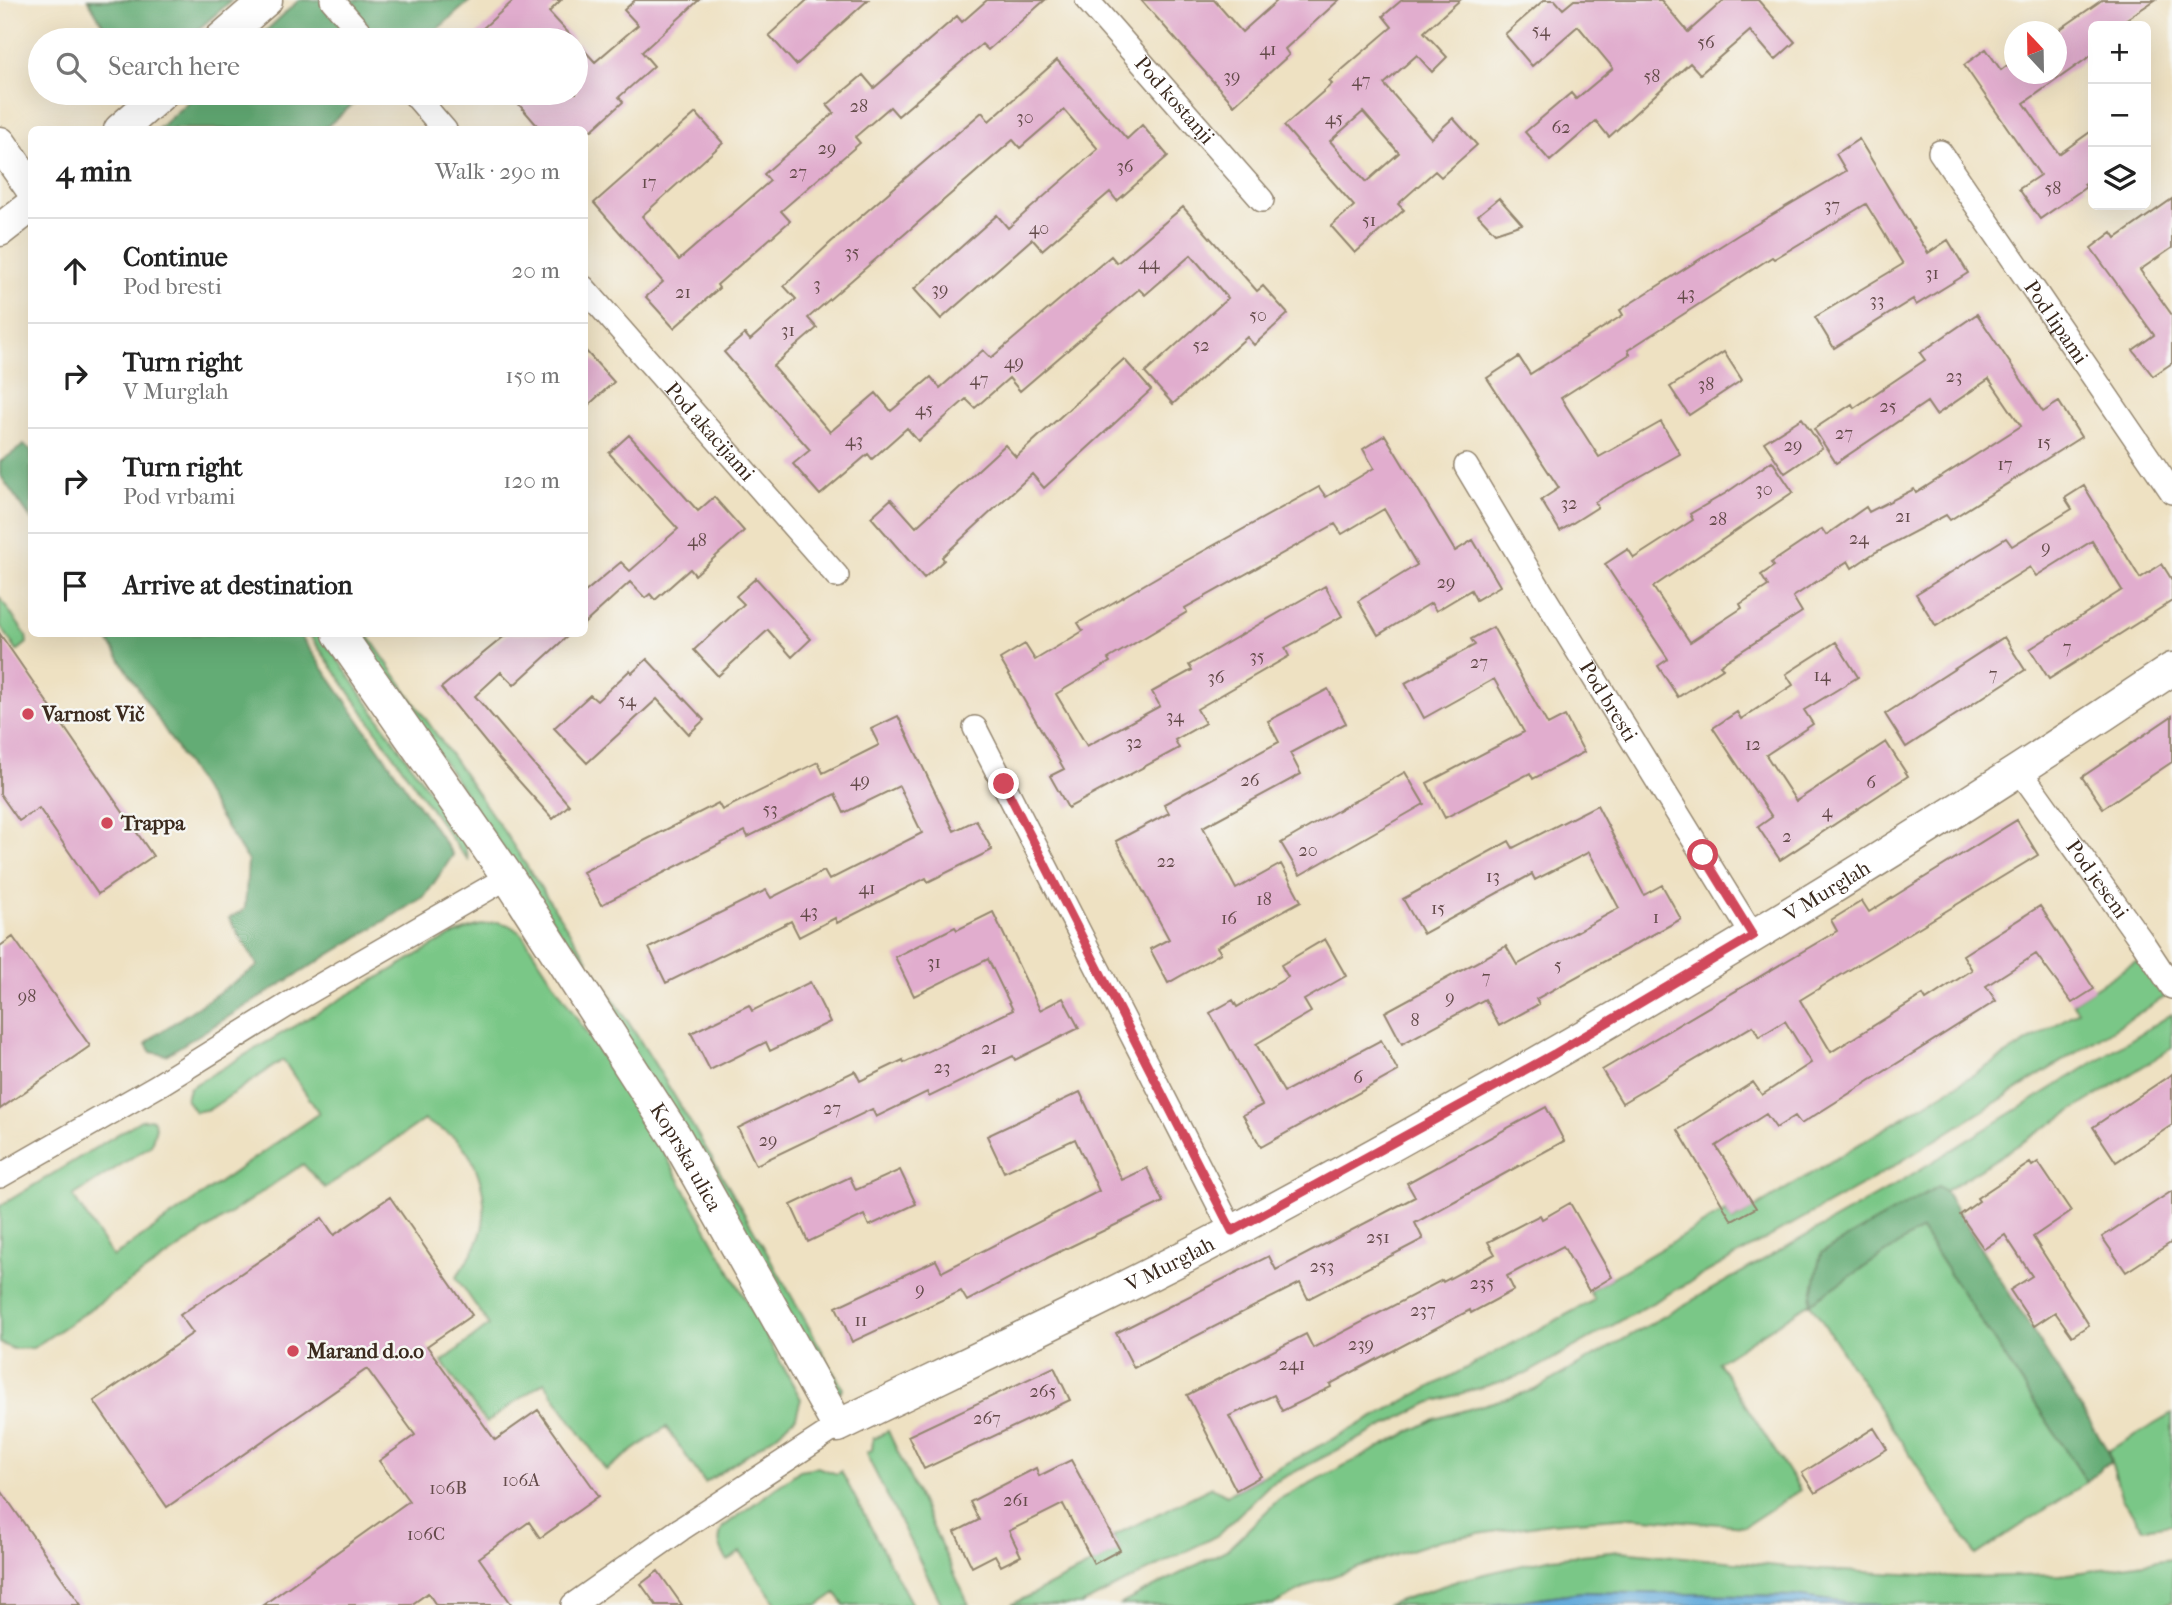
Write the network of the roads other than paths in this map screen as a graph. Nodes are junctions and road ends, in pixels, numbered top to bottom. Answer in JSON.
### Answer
{"nodes":[{"id":1,"x":266,"y":0,"type":"edge"},
{"id":2,"x":332,"y":0,"type":"edge"},
{"id":3,"x":1087,"y":0,"type":"edge"},
{"id":4,"x":234,"y":28,"type":"edge"},
{"id":5,"x":356,"y":28,"type":"edge"},
{"id":6,"x":148,"y":105,"type":"edge"},
{"id":7,"x":423,"y":105,"type":"edge"},
{"id":8,"x":125,"y":126,"type":"edge"},
{"id":9,"x":442,"y":126,"type":"edge"},
{"id":10,"x":0,"y":143,"type":"edge"},
{"id":11,"x":1940,"y":152,"type":"dead end"},
{"id":12,"x":28,"y":183,"type":"edge"},
{"id":13,"x":1262,"y":200,"type":"dead end"},
{"id":14,"x":28,"y":208,"type":"edge"},
{"id":15,"x":0,"y":230,"type":"edge"},
{"id":16,"x":588,"y":293,"type":"edge"},
{"id":17,"x":1466,"y":466,"type":"dead end"},
{"id":18,"x":2172,"y":492,"type":"edge"},
{"id":19,"x":837,"y":576,"type":"dead end"},
{"id":20,"x":341,"y":637,"type":"edge"},
{"id":21,"x":2172,"y":669,"type":"edge"},
{"id":22,"x":975,"y":728,"type":"dead end"},
{"id":23,"x":2020,"y":771,"type":"junction"},
{"id":24,"x":508,"y":877,"type":"junction"},
{"id":25,"x":1753,"y":936,"type":"junction"},
{"id":26,"x":2172,"y":987,"type":"edge"},
{"id":27,"x":0,"y":1176,"type":"edge"},
{"id":28,"x":1232,"y":1231,"type":"junction"},
{"id":29,"x":838,"y":1426,"type":"junction"},
{"id":30,"x":573,"y":1605,"type":"edge"}],
"edges":[{"from":1,"to":4,"type":"street"},
{"from":2,"to":5,"type":"street"},
{"from":3,"to":13,"type":"street","name":"Pod kostanji"},
{"from":6,"to":8,"type":"street"},
{"from":7,"to":9,"type":"street"},
{"from":10,"to":12,"type":"street"},
{"from":11,"to":18,"type":"street","name":"Pod lipami"},
{"from":14,"to":15,"type":"street"},
{"from":16,"to":19,"type":"street","name":"Pod akacijami"},
{"from":17,"to":25,"type":"street","name":"Pod bresti"},
{"from":20,"to":24,"type":"street","name":"Koprska ulica"},
{"from":21,"to":23,"type":"street","name":"V Murglah"},
{"from":22,"to":28,"type":"street"},
{"from":23,"to":25,"type":"street","name":"V Murglah"},
{"from":23,"to":26,"type":"street","name":"Pod jeseni"},
{"from":24,"to":27,"type":"street"},
{"from":24,"to":29,"type":"street","name":"Koprska ulica"},
{"from":25,"to":28,"type":"street","name":"V Murglah"},
{"from":28,"to":29,"type":"street","name":"V Murglah"},
{"from":29,"to":30,"type":"street"}]}
